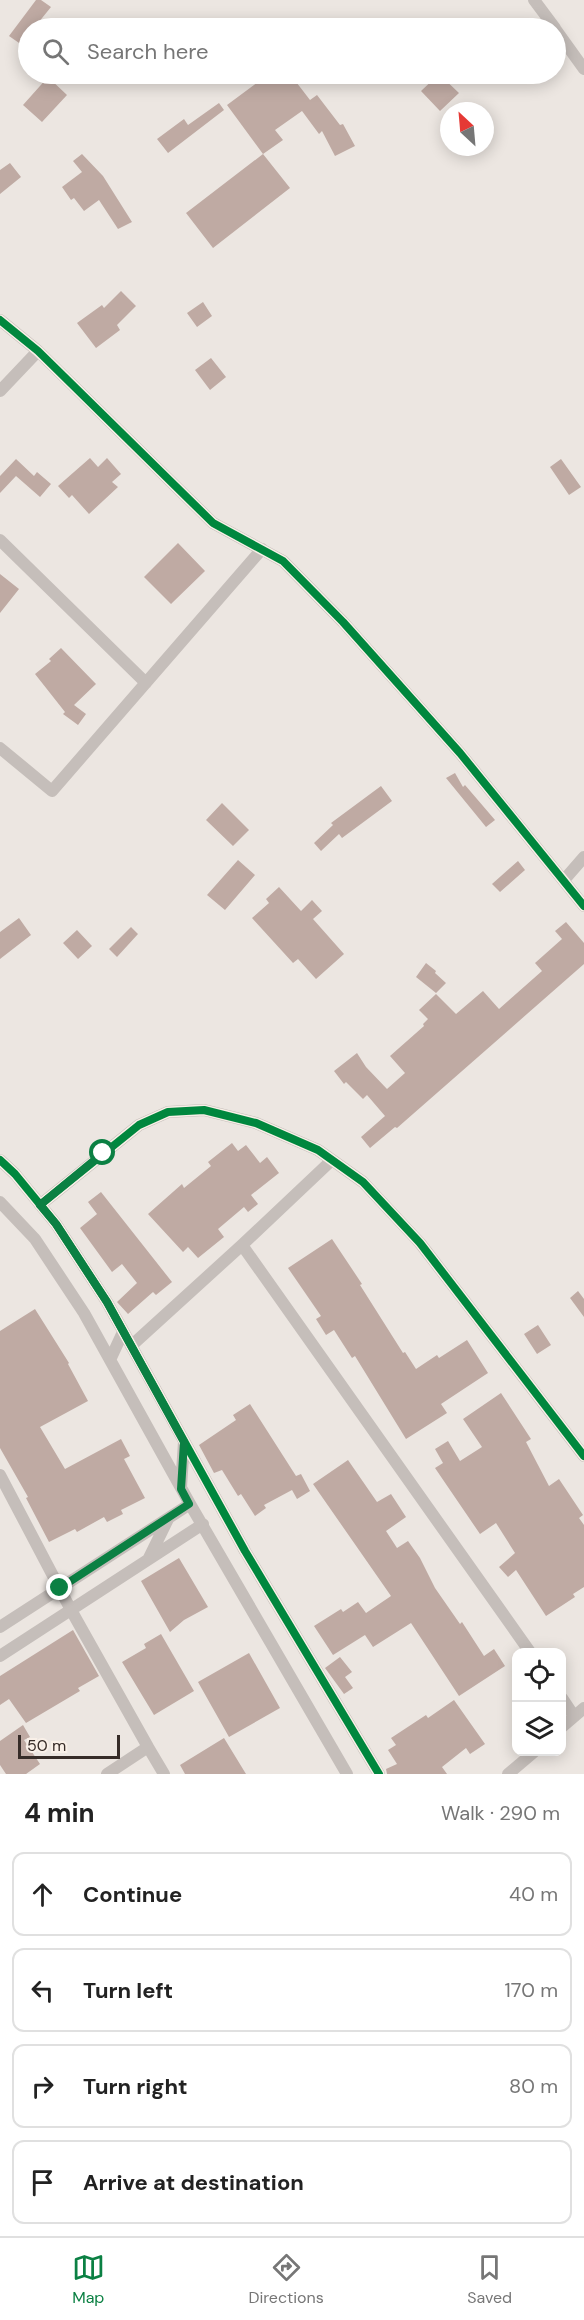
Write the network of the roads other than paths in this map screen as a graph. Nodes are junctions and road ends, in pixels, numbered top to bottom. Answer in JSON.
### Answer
{"nodes":[{"id":1,"x":534,"y":0,"type":"edge"},
{"id":2,"x":547,"y":18,"type":"edge"},
{"id":3,"x":566,"y":44,"type":"edge"},
{"id":4,"x":584,"y":69,"type":"edge"},
{"id":5,"x":0,"y":320,"type":"edge"},
{"id":6,"x":38,"y":351,"type":"junction"},
{"id":7,"x":0,"y":391,"type":"edge"},
{"id":8,"x":0,"y":540,"type":"edge"},
{"id":9,"x":262,"y":549,"type":"junction"},
{"id":10,"x":146,"y":683,"type":"junction"},
{"id":11,"x":0,"y":748,"type":"edge"},
{"id":12,"x":584,"y":857,"type":"edge"},
{"id":13,"x":564,"y":880,"type":"junction"},
{"id":14,"x":584,"y":906,"type":"edge"},
{"id":15,"x":0,"y":1160,"type":"edge"},
{"id":16,"x":332,"y":1160,"type":"junction"},
{"id":17,"x":0,"y":1202,"type":"edge"},
{"id":18,"x":40,"y":1205,"type":"junction"},
{"id":19,"x":242,"y":1245,"type":"junction"},
{"id":20,"x":123,"y":1332,"type":"junction"},
{"id":21,"x":131,"y":1346,"type":"junction"},
{"id":22,"x":110,"y":1360,"type":"junction"},
{"id":23,"x":184,"y":1442,"type":"junction"},
{"id":24,"x":584,"y":1456,"type":"edge"},
{"id":25,"x":0,"y":1475,"type":"edge"},
{"id":26,"x":181,"y":1489,"type":"junction"},
{"id":27,"x":189,"y":1504,"type":"junction"},
{"id":28,"x":168,"y":1518,"type":"junction"},
{"id":29,"x":203,"y":1524,"type":"junction"},
{"id":30,"x":149,"y":1559,"type":"junction"},
{"id":31,"x":60,"y":1588,"type":"junction"},
{"id":32,"x":71,"y":1610,"type":"junction"},
{"id":33,"x":0,"y":1627,"type":"edge"},
{"id":34,"x":526,"y":1648,"type":"edge"},
{"id":35,"x":0,"y":1656,"type":"edge"},
{"id":36,"x":566,"y":1702,"type":"edge"},
{"id":37,"x":579,"y":1712,"type":"edge"},
{"id":38,"x":566,"y":1723,"type":"edge"},
{"id":39,"x":148,"y":1747,"type":"junction"},
{"id":40,"x":529,"y":1756,"type":"edge"},
{"id":41,"x":107,"y":1774,"type":"edge"},
{"id":42,"x":164,"y":1774,"type":"edge"},
{"id":43,"x":348,"y":1774,"type":"edge"},
{"id":44,"x":379,"y":1774,"type":"edge"},
{"id":45,"x":508,"y":1774,"type":"edge"}],
"edges":[{"from":1,"to":2,"type":"street"},
{"from":3,"to":4,"type":"street"},
{"from":5,"to":6,"type":"street"},
{"from":6,"to":7,"type":"street"},
{"from":6,"to":9,"type":"street"},
{"from":8,"to":10,"type":"street"},
{"from":9,"to":10,"type":"street"},
{"from":9,"to":13,"type":"street"},
{"from":10,"to":11,"type":"street"},
{"from":12,"to":13,"type":"street"},
{"from":13,"to":14,"type":"street"},
{"from":15,"to":18,"type":"street"},
{"from":16,"to":18,"type":"street"},
{"from":16,"to":19,"type":"street"},
{"from":16,"to":24,"type":"street"},
{"from":17,"to":22,"type":"street"},
{"from":18,"to":20,"type":"street"},
{"from":19,"to":21,"type":"street"},
{"from":19,"to":34,"type":"street"},
{"from":20,"to":21,"type":"street"},
{"from":20,"to":22,"type":"street"},
{"from":21,"to":23,"type":"street"},
{"from":22,"to":26,"type":"street"},
{"from":23,"to":26,"type":"street"},
{"from":23,"to":44,"type":"street"},
{"from":25,"to":31,"type":"street"},
{"from":26,"to":27,"type":"street"},
{"from":27,"to":28,"type":"street"},
{"from":27,"to":29,"type":"street"},
{"from":28,"to":30,"type":"street"},
{"from":28,"to":31,"type":"street"},
{"from":29,"to":30,"type":"street"},
{"from":29,"to":43,"type":"street"},
{"from":30,"to":32,"type":"street"},
{"from":31,"to":32,"type":"street"},
{"from":31,"to":33,"type":"street"},
{"from":32,"to":35,"type":"street"},
{"from":32,"to":39,"type":"street"},
{"from":36,"to":37,"type":"street"},
{"from":37,"to":38,"type":"street"},
{"from":39,"to":41,"type":"street"},
{"from":39,"to":42,"type":"street"},
{"from":40,"to":45,"type":"street"}]}
